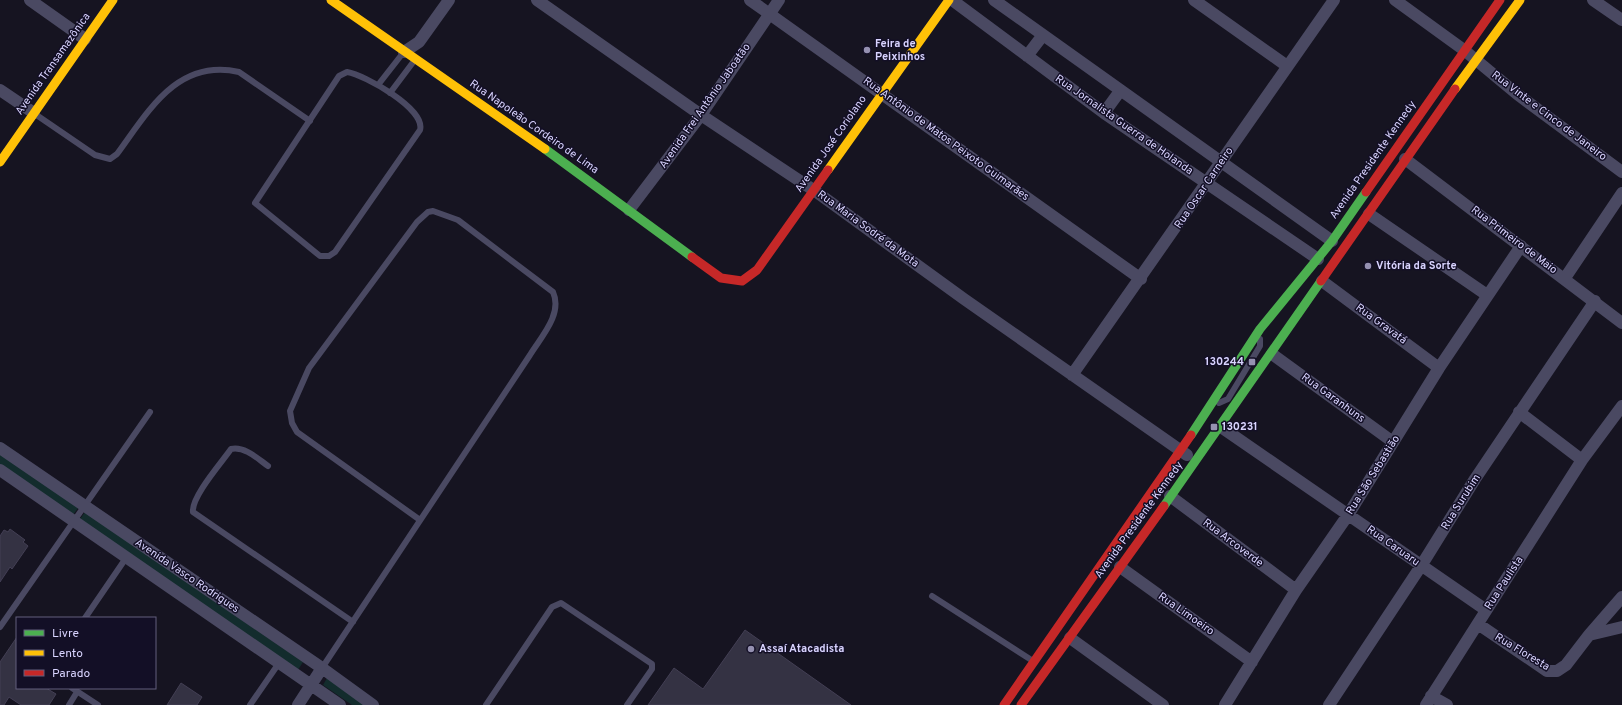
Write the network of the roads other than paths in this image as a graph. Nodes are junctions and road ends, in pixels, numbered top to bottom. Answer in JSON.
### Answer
{"nodes":[{"id":1,"x":30,"y":0,"type":"edge"},
{"id":2,"x":113,"y":0,"type":"edge"},
{"id":3,"x":331,"y":0,"type":"edge"},
{"id":4,"x":449,"y":0,"type":"edge"},
{"id":5,"x":537,"y":0,"type":"edge"},
{"id":6,"x":750,"y":0,"type":"edge"},
{"id":7,"x":779,"y":0,"type":"edge"},
{"id":8,"x":949,"y":0,"type":"edge"},
{"id":9,"x":952,"y":0,"type":"edge"},
{"id":10,"x":994,"y":0,"type":"edge"},
{"id":11,"x":1194,"y":0,"type":"edge"},
{"id":12,"x":1334,"y":0,"type":"edge"},
{"id":13,"x":1395,"y":0,"type":"edge"},
{"id":14,"x":1500,"y":0,"type":"edge"},
{"id":15,"x":1520,"y":0,"type":"edge"},
{"id":16,"x":1593,"y":0,"type":"edge"},
{"id":17,"x":769,"y":13,"type":"junction"},
{"id":18,"x":1622,"y":20,"type":"edge"},
{"id":19,"x":1043,"y":35,"type":"junction"},
{"id":20,"x":85,"y":39,"type":"junction"},
{"id":21,"x":418,"y":42,"type":"junction"},
{"id":22,"x":1464,"y":50,"type":"junction"},
{"id":23,"x":404,"y":52,"type":"junction"},
{"id":24,"x":1027,"y":56,"type":"junction"},
{"id":25,"x":415,"y":60,"type":"junction"},
{"id":26,"x":1477,"y":60,"type":"junction"},
{"id":27,"x":1287,"y":66,"type":"junction"},
{"id":28,"x":378,"y":85,"type":"junction"},
{"id":29,"x":0,"y":90,"type":"edge"},
{"id":30,"x":1120,"y":91,"type":"junction"},
{"id":31,"x":882,"y":92,"type":"junction"},
{"id":32,"x":390,"y":93,"type":"junction"},
{"id":33,"x":1104,"y":113,"type":"junction"},
{"id":34,"x":34,"y":114,"type":"junction"},
{"id":35,"x":701,"y":115,"type":"junction"},
{"id":36,"x":310,"y":121,"type":"junction"},
{"id":37,"x":1405,"y":159,"type":"junction"},
{"id":38,"x":0,"y":162,"type":"edge"},
{"id":39,"x":1220,"y":163,"type":"junction"},
{"id":40,"x":1622,"y":172,"type":"edge"},
{"id":41,"x":1207,"y":184,"type":"junction"},
{"id":42,"x":815,"y":191,"type":"junction"},
{"id":43,"x":1622,"y":193,"type":"edge"},
{"id":44,"x":629,"y":210,"type":"junction"},
{"id":45,"x":1369,"y":214,"type":"junction"},
{"id":46,"x":1332,"y":241,"type":"junction"},
{"id":47,"x":1521,"y":246,"type":"junction"},
{"id":48,"x":1318,"y":259,"type":"junction"},
{"id":49,"x":721,"y":278,"type":"joint"},
{"id":50,"x":1566,"y":278,"type":"junction"},
{"id":51,"x":1141,"y":279,"type":"junction"},
{"id":52,"x":1322,"y":281,"type":"junction"},
{"id":53,"x":1308,"y":287,"type":"dead end"},
{"id":54,"x":1487,"y":295,"type":"junction"},
{"id":55,"x":1595,"y":301,"type":"junction"},
{"id":56,"x":1622,"y":323,"type":"edge"},
{"id":57,"x":1278,"y":327,"type":"dead end"},
{"id":58,"x":1274,"y":351,"type":"junction"},
{"id":59,"x":1439,"y":368,"type":"junction"},
{"id":60,"x":1072,"y":375,"type":"junction"},
{"id":61,"x":1621,"y":408,"type":"edge"},
{"id":62,"x":150,"y":412,"type":"dead end"},
{"id":63,"x":1519,"y":412,"type":"junction"},
{"id":64,"x":1221,"y":427,"type":"junction"},
{"id":65,"x":1393,"y":442,"type":"junction"},
{"id":66,"x":0,"y":448,"type":"edge"},
{"id":67,"x":1181,"y":451,"type":"junction"},
{"id":68,"x":1582,"y":460,"type":"junction"},
{"id":69,"x":1196,"y":461,"type":"junction"},
{"id":70,"x":268,"y":466,"type":"dead end"},
{"id":71,"x":0,"y":470,"type":"edge"},
{"id":72,"x":1170,"y":496,"type":"junction"},
{"id":73,"x":85,"y":507,"type":"junction"},
{"id":74,"x":1348,"y":515,"type":"junction"},
{"id":75,"x":420,"y":520,"type":"junction"},
{"id":76,"x":73,"y":522,"type":"junction"},
{"id":77,"x":126,"y":558,"type":"junction"},
{"id":78,"x":1421,"y":566,"type":"junction"},
{"id":79,"x":1120,"y":567,"type":"junction"},
{"id":80,"x":1296,"y":590,"type":"junction"},
{"id":81,"x":932,"y":596,"type":"dead end"},
{"id":82,"x":1622,"y":597,"type":"edge"},
{"id":83,"x":1486,"y":610,"type":"junction"},
{"id":84,"x":85,"y":617,"type":"edge"},
{"id":85,"x":353,"y":622,"type":"junction"},
{"id":86,"x":1478,"y":624,"type":"junction"},
{"id":87,"x":0,"y":627,"type":"edge"},
{"id":88,"x":1622,"y":627,"type":"edge"},
{"id":89,"x":1589,"y":635,"type":"junction"},
{"id":90,"x":1070,"y":638,"type":"junction"},
{"id":91,"x":1035,"y":662,"type":"junction"},
{"id":92,"x":1252,"y":662,"type":"junction"},
{"id":93,"x":279,"y":663,"type":"junction"},
{"id":94,"x":322,"y":668,"type":"junction"},
{"id":95,"x":311,"y":685,"type":"junction"},
{"id":96,"x":75,"y":690,"type":"edge"},
{"id":97,"x":1429,"y":701,"type":"edge"},
{"id":98,"x":68,"y":705,"type":"edge"},
{"id":99,"x":98,"y":705,"type":"edge"},
{"id":100,"x":250,"y":705,"type":"edge"},
{"id":101,"x":298,"y":705,"type":"edge"},
{"id":102,"x":340,"y":705,"type":"edge"},
{"id":103,"x":373,"y":705,"type":"edge"},
{"id":104,"x":486,"y":705,"type":"edge"},
{"id":105,"x":627,"y":705,"type":"edge"},
{"id":106,"x":1004,"y":705,"type":"edge"},
{"id":107,"x":1021,"y":705,"type":"edge"},
{"id":108,"x":1163,"y":705,"type":"edge"},
{"id":109,"x":1225,"y":705,"type":"edge"},
{"id":110,"x":1329,"y":705,"type":"edge"},
{"id":111,"x":1447,"y":705,"type":"edge"}],
"edges":[{"from":1,"to":20,"type":"street"},
{"from":2,"to":20,"type":"main road","name":"Avenida Transamazônica"},
{"from":3,"to":23,"type":"main road","name":"Rua Napoleão Cordeiro de Lima"},
{"from":4,"to":21,"type":"street"},
{"from":5,"to":35,"type":"street","name":"Rua Maria Sodré da Mota"},
{"from":6,"to":17,"type":"street","name":"Rua Antônio de Matos Peixoto Guimarães"},
{"from":7,"to":17,"type":"street","name":"Avenida Frei Antônio Jaboatão"},
{"from":8,"to":31,"type":"main road","name":"Avenida José Coriolano"},
{"from":9,"to":24,"type":"street","name":"Rua Jornalista Guerra de Holanda"},
{"from":10,"to":19,"type":"street"},
{"from":11,"to":27,"type":"street"},
{"from":12,"to":27,"type":"street","name":"Rua Oscar Carneiro"},
{"from":13,"to":22,"type":"street","name":"Rua Vinte e Cinco de Janeiro"},
{"from":14,"to":22,"type":"main road","name":"Avenida Presidente Kennedy"},
{"from":15,"to":26,"type":"main road","name":"Avenida Presidente Kennedy"},
{"from":16,"to":18,"type":"street"},
{"from":17,"to":31,"type":"street","name":"Rua Antônio de Matos Peixoto Guimarães"},
{"from":17,"to":35,"type":"street","name":"Avenida Frei Antônio Jaboatão"},
{"from":19,"to":24,"type":"street"},
{"from":19,"to":30,"type":"street"},
{"from":20,"to":34,"type":"main road","name":"Avenida Transamazônica"},
{"from":21,"to":23,"type":"street"},
{"from":21,"to":25,"type":"street"},
{"from":22,"to":26,"type":"street","name":"Rua Vinte e Cinco de Janeiro"},
{"from":22,"to":46,"type":"main road","name":"Avenida Presidente Kennedy"},
{"from":23,"to":25,"type":"main road","name":"Rua Napoleão Cordeiro de Lima"},
{"from":23,"to":28,"type":"lane"},
{"from":24,"to":33,"type":"street","name":"Rua Jornalista Guerra de Holanda"},
{"from":25,"to":32,"type":"lane"},
{"from":25,"to":44,"type":"main road","name":"Rua Napoleão Cordeiro de Lima"},
{"from":26,"to":37,"type":"main road","name":"Avenida Presidente Kennedy"},
{"from":26,"to":40,"type":"street","name":"Rua Vinte e Cinco de Janeiro"},
{"from":27,"to":39,"type":"street","name":"Rua Oscar Carneiro"},
{"from":28,"to":32,"type":"lane"},
{"from":28,"to":36,"type":"lane"},
{"from":29,"to":34,"type":"street"},
{"from":30,"to":33,"type":"street"},
{"from":30,"to":39,"type":"street"},
{"from":31,"to":42,"type":"main road","name":"Avenida José Coriolano"},
{"from":31,"to":51,"type":"street","name":"Rua Antônio de Matos Peixoto Guimarães"},
{"from":32,"to":36,"type":"lane"},
{"from":33,"to":41,"type":"street","name":"Rua Jornalista Guerra de Holanda"},
{"from":34,"to":36,"type":"lane"},
{"from":34,"to":38,"type":"main road","name":"Avenida Transamazônica"},
{"from":35,"to":42,"type":"street","name":"Rua Maria Sodré da Mota"},
{"from":35,"to":44,"type":"street","name":"Avenida Frei Antônio Jaboatão"},
{"from":37,"to":45,"type":"main road","name":"Avenida Presidente Kennedy"},
{"from":37,"to":47,"type":"street","name":"Rua Primeiro de Maio"},
{"from":39,"to":41,"type":"street","name":"Rua Oscar Carneiro"},
{"from":39,"to":46,"type":"street"},
{"from":41,"to":48,"type":"street","name":"Rua Jornalista Guerra de Holanda"},
{"from":41,"to":51,"type":"street","name":"Rua Oscar Carneiro"},
{"from":42,"to":49,"type":"main road","name":"Avenida José Coriolano"},
{"from":42,"to":60,"type":"street","name":"Rua Maria Sodré da Mota"},
{"from":43,"to":50,"type":"street"},
{"from":44,"to":49,"type":"main road","name":"Rua Napoleão Cordeiro de Lima"},
{"from":45,"to":52,"type":"main road","name":"Avenida Presidente Kennedy"},
{"from":45,"to":54,"type":"street"},
{"from":46,"to":48,"type":"main road","name":"Avenida Presidente Kennedy"},
{"from":47,"to":50,"type":"street","name":"Rua Primeiro de Maio"},
{"from":47,"to":54,"type":"street","name":"Rua São Sebastião"},
{"from":48,"to":67,"type":"main road","name":"Avenida Presidente Kennedy"},
{"from":50,"to":55,"type":"street","name":"Rua Primeiro de Maio"},
{"from":51,"to":60,"type":"street","name":"Rua Oscar Carneiro"},
{"from":52,"to":53,"type":"lane"},
{"from":52,"to":58,"type":"main road","name":"Avenida Presidente Kennedy"},
{"from":52,"to":59,"type":"street","name":"Rua Gravatá"},
{"from":54,"to":59,"type":"street","name":"Rua São Sebastião"},
{"from":55,"to":56,"type":"street","name":"Rua Primeiro de Maio"},
{"from":55,"to":63,"type":"street","name":"Rua Surubim"},
{"from":57,"to":58,"type":"lane","name":"Avenida Presidente Kennedy"},
{"from":58,"to":64,"type":"main road","name":"Avenida Presidente Kennedy"},
{"from":58,"to":65,"type":"street","name":"Rua Garanhuns"},
{"from":59,"to":65,"type":"street","name":"Rua São Sebastião"},
{"from":60,"to":67,"type":"street","name":"Rua Maria Sodré da Mota"},
{"from":61,"to":68,"type":"street","name":"Rua Paulista"},
{"from":62,"to":73,"type":"lane"},
{"from":63,"to":68,"type":"street"},
{"from":63,"to":78,"type":"street","name":"Rua Surubim"},
{"from":64,"to":69,"type":"main road","name":"Avenida Presidente Kennedy"},
{"from":64,"to":74,"type":"street","name":"Rua Caruaru"},
{"from":65,"to":74,"type":"street","name":"Rua São Sebastião"},
{"from":66,"to":73,"type":"street","name":"Avenida Vasco Rodrigues"},
{"from":67,"to":69,"type":"street","name":"Rua Maria Sodré da Mota"},
{"from":67,"to":91,"type":"main road","name":"Avenida Presidente Kennedy"},
{"from":68,"to":83,"type":"street","name":"Rua Paulista"},
{"from":69,"to":72,"type":"main road","name":"Avenida Presidente Kennedy"},
{"from":70,"to":85,"type":"lane"},
{"from":71,"to":76,"type":"street","name":"Avenida Vasco Rodrigues"},
{"from":72,"to":79,"type":"main road","name":"Avenida Presidente Kennedy"},
{"from":72,"to":80,"type":"street","name":"Rua Arcoverde"},
{"from":73,"to":76,"type":"lane"},
{"from":73,"to":94,"type":"street","name":"Avenida Vasco Rodrigues"},
{"from":74,"to":78,"type":"street","name":"Rua Caruaru"},
{"from":74,"to":80,"type":"street","name":"Rua São Sebastião"},
{"from":75,"to":75,"type":"lane"},
{"from":75,"to":85,"type":"lane"},
{"from":76,"to":77,"type":"street","name":"Avenida Vasco Rodrigues"},
{"from":76,"to":87,"type":"lane"},
{"from":77,"to":84,"type":"lane"},
{"from":77,"to":93,"type":"street","name":"Avenida Vasco Rodrigues"},
{"from":78,"to":83,"type":"street","name":"Rua Caruaru"},
{"from":78,"to":110,"type":"street","name":"Rua Surubim"},
{"from":79,"to":90,"type":"main road","name":"Avenida Presidente Kennedy"},
{"from":79,"to":92,"type":"street","name":"Rua Limoeiro"},
{"from":80,"to":92,"type":"street","name":"Rua São Sebastião"},
{"from":81,"to":91,"type":"lane"},
{"from":82,"to":89,"type":"street","name":"Rua Floresta"},
{"from":83,"to":86,"type":"street","name":"Rua Paulista"},
{"from":85,"to":94,"type":"lane"},
{"from":86,"to":89,"type":"street","name":"Rua Floresta"},
{"from":86,"to":97,"type":"street","name":"Rua Paulista"},
{"from":88,"to":89,"type":"street"},
{"from":90,"to":107,"type":"main road","name":"Avenida Presidente Kennedy"},
{"from":90,"to":108,"type":"street"},
{"from":91,"to":106,"type":"main road","name":"Avenida Presidente Kennedy"},
{"from":92,"to":109,"type":"street","name":"Rua São Sebastião"},
{"from":93,"to":95,"type":"street","name":"Avenida Vasco Rodrigues"},
{"from":93,"to":100,"type":"lane"},
{"from":94,"to":95,"type":"street"},
{"from":94,"to":103,"type":"street","name":"Avenida Vasco Rodrigues"},
{"from":95,"to":101,"type":"street"},
{"from":95,"to":102,"type":"street","name":"Avenida Vasco Rodrigues"},
{"from":96,"to":98,"type":"lane"},
{"from":96,"to":99,"type":"lane"},
{"from":97,"to":111,"type":"street"},
{"from":104,"to":105,"type":"lane"}]}
